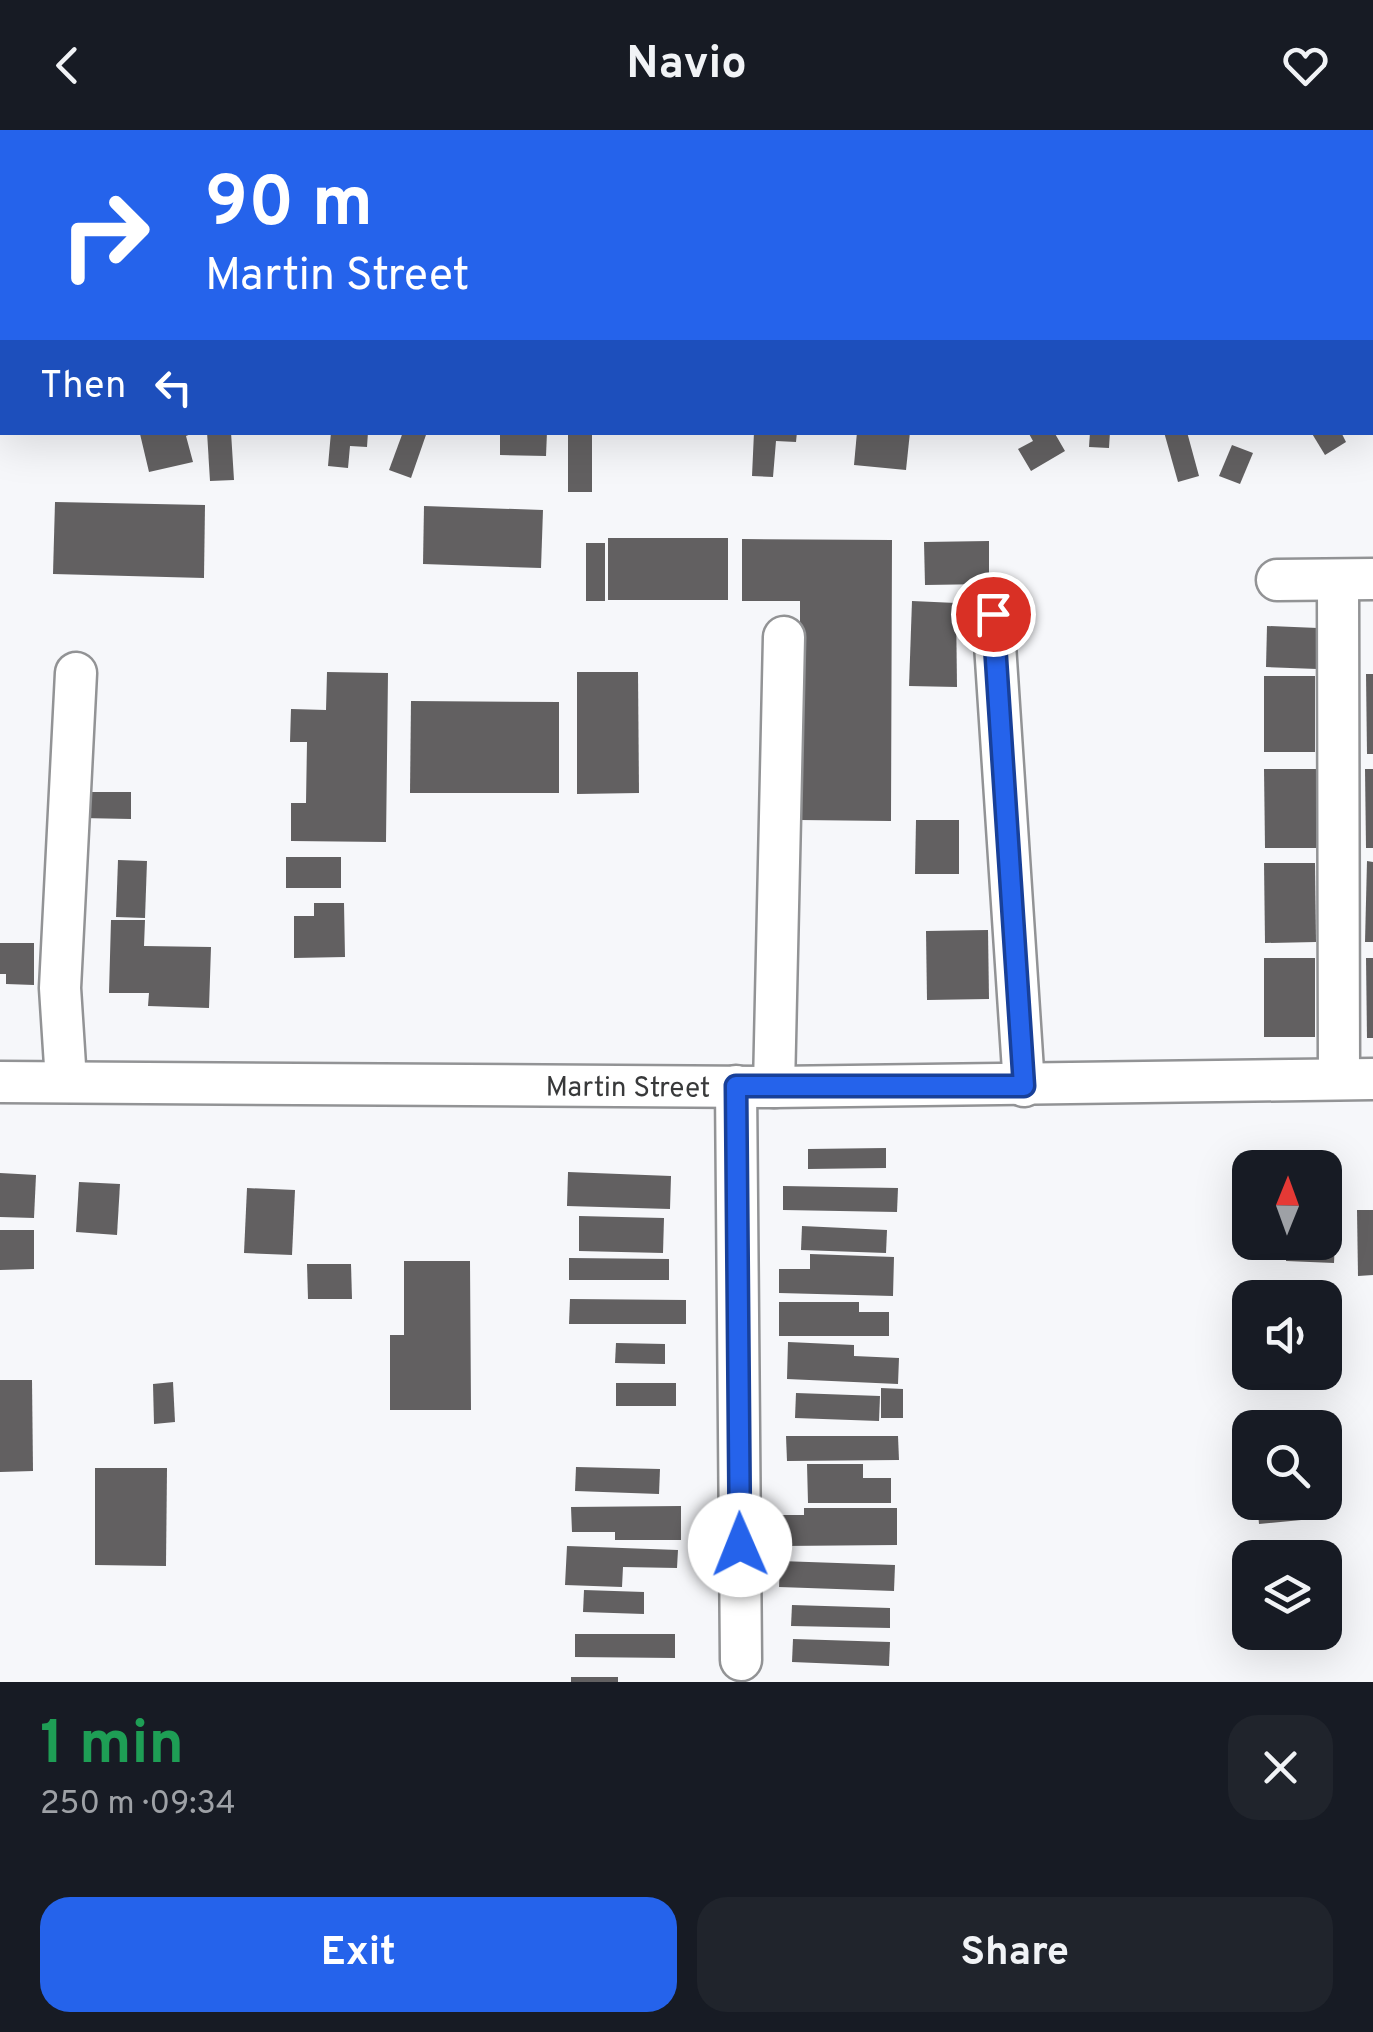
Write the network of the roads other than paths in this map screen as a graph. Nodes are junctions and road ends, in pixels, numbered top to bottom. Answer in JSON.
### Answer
{"nodes":[{"id":1,"x":1278,"y":580,"type":"dead end"},
{"id":2,"x":1356,"y":580,"type":"edge"},
{"id":3,"x":993,"y":614,"type":"dead end"},
{"id":4,"x":784,"y":637,"type":"dead end"},
{"id":5,"x":76,"y":673,"type":"dead end"},
{"id":6,"x":1356,"y":1079,"type":"edge"},
{"id":7,"x":66,"y":1081,"type":"junction"},
{"id":8,"x":0,"y":1082,"type":"edge"},
{"id":9,"x":1024,"y":1086,"type":"junction"},
{"id":10,"x":755,"y":1087,"type":"junction"},
{"id":11,"x":740,"y":1660,"type":"dead end"}],
"edges":[{"from":1,"to":2,"type":"street"},
{"from":2,"to":6,"type":"street"},
{"from":3,"to":9,"type":"street"},
{"from":4,"to":10,"type":"street"},
{"from":5,"to":7,"type":"street"},
{"from":6,"to":9,"type":"street","name":"Martin Street"},
{"from":7,"to":8,"type":"street","name":"Martin Street"},
{"from":7,"to":10,"type":"street","name":"Martin Street"},
{"from":9,"to":10,"type":"street","name":"Martin Street"},
{"from":10,"to":11,"type":"street"}]}
